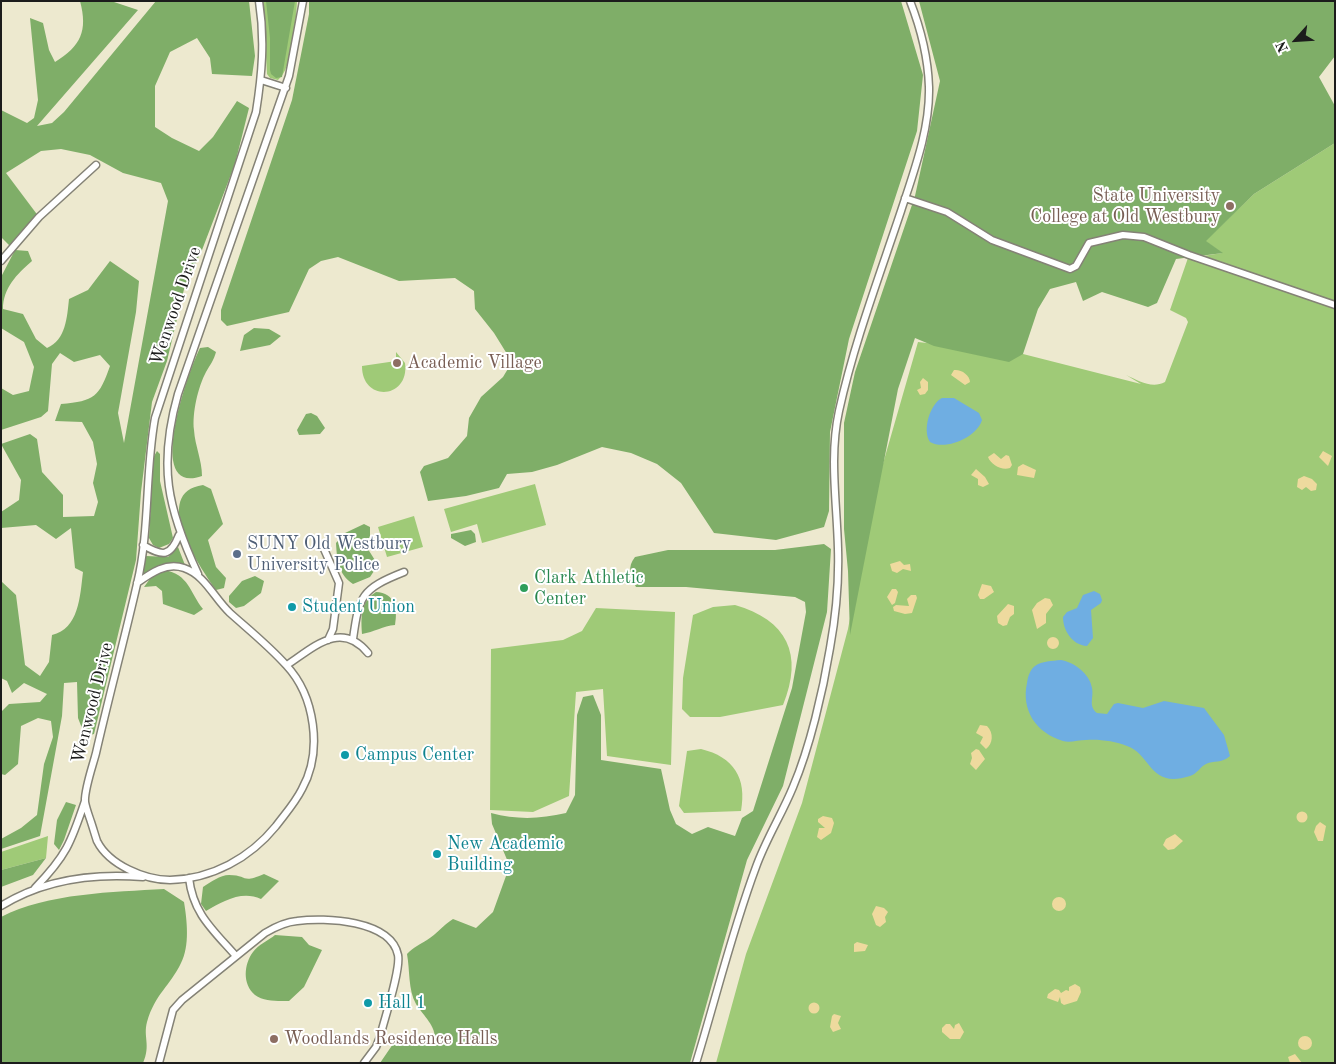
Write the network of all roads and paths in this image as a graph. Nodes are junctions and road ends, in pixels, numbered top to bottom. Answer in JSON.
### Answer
{"nodes":[{"id":1,"x":259,"y":1,"type":"edge"},
{"id":2,"x":303,"y":1,"type":"edge"},
{"id":3,"x":910,"y":1,"type":"edge"},
{"id":4,"x":261,"y":80,"type":"junction"},
{"id":5,"x":286,"y":88,"type":"junction"},
{"id":6,"x":96,"y":165,"type":"dead end"},
{"id":7,"x":905,"y":198,"type":"junction"},
{"id":8,"x":1,"y":261,"type":"edge"},
{"id":9,"x":1335,"y":305,"type":"edge"},
{"id":10,"x":179,"y":534,"type":"junction"},
{"id":11,"x":143,"y":545,"type":"junction"},
{"id":12,"x":324,"y":548,"type":"dead end"},
{"id":13,"x":404,"y":572,"type":"dead end"},
{"id":14,"x":198,"y":574,"type":"junction"},
{"id":15,"x":137,"y":583,"type":"junction"},
{"id":16,"x":328,"y":640,"type":"junction"},
{"id":17,"x":353,"y":640,"type":"junction"},
{"id":18,"x":368,"y":653,"type":"dead end"},
{"id":19,"x":287,"y":665,"type":"junction"},
{"id":20,"x":84,"y":801,"type":"junction"},
{"id":21,"x":147,"y":877,"type":"junction"},
{"id":22,"x":189,"y":878,"type":"junction"},
{"id":23,"x":34,"y":888,"type":"junction"},
{"id":24,"x":1,"y":906,"type":"edge"},
{"id":25,"x":235,"y":955,"type":"junction"},
{"id":26,"x":159,"y":1063,"type":"edge"},
{"id":27,"x":364,"y":1063,"type":"edge"},
{"id":28,"x":696,"y":1063,"type":"edge"}],
"edges":[{"from":1,"to":4,"type":"street","name":"Wenwood Drive"},
{"from":2,"to":5,"type":"street"},
{"from":3,"to":7,"type":"street"},
{"from":4,"to":5,"type":"street"},
{"from":4,"to":11,"type":"street","name":"Wenwood Drive"},
{"from":5,"to":10,"type":"street"},
{"from":6,"to":8,"type":"street"},
{"from":7,"to":9,"type":"street"},
{"from":7,"to":28,"type":"street"},
{"from":10,"to":11,"type":"street"},
{"from":10,"to":14,"type":"street"},
{"from":11,"to":15,"type":"street","name":"Wenwood Drive"},
{"from":12,"to":16,"type":"street"},
{"from":13,"to":17,"type":"street"},
{"from":14,"to":15,"type":"street"},
{"from":14,"to":19,"type":"street"},
{"from":15,"to":20,"type":"street","name":"Wenwood Drive"},
{"from":16,"to":17,"type":"street"},
{"from":16,"to":19,"type":"street"},
{"from":17,"to":18,"type":"street"},
{"from":19,"to":22,"type":"street"},
{"from":20,"to":21,"type":"street"},
{"from":20,"to":23,"type":"street","name":"Wenwood Drive"},
{"from":21,"to":22,"type":"street"},
{"from":21,"to":23,"type":"street"},
{"from":22,"to":25,"type":"street"},
{"from":23,"to":24,"type":"street"},
{"from":25,"to":26,"type":"street"},
{"from":25,"to":27,"type":"street"}]}
